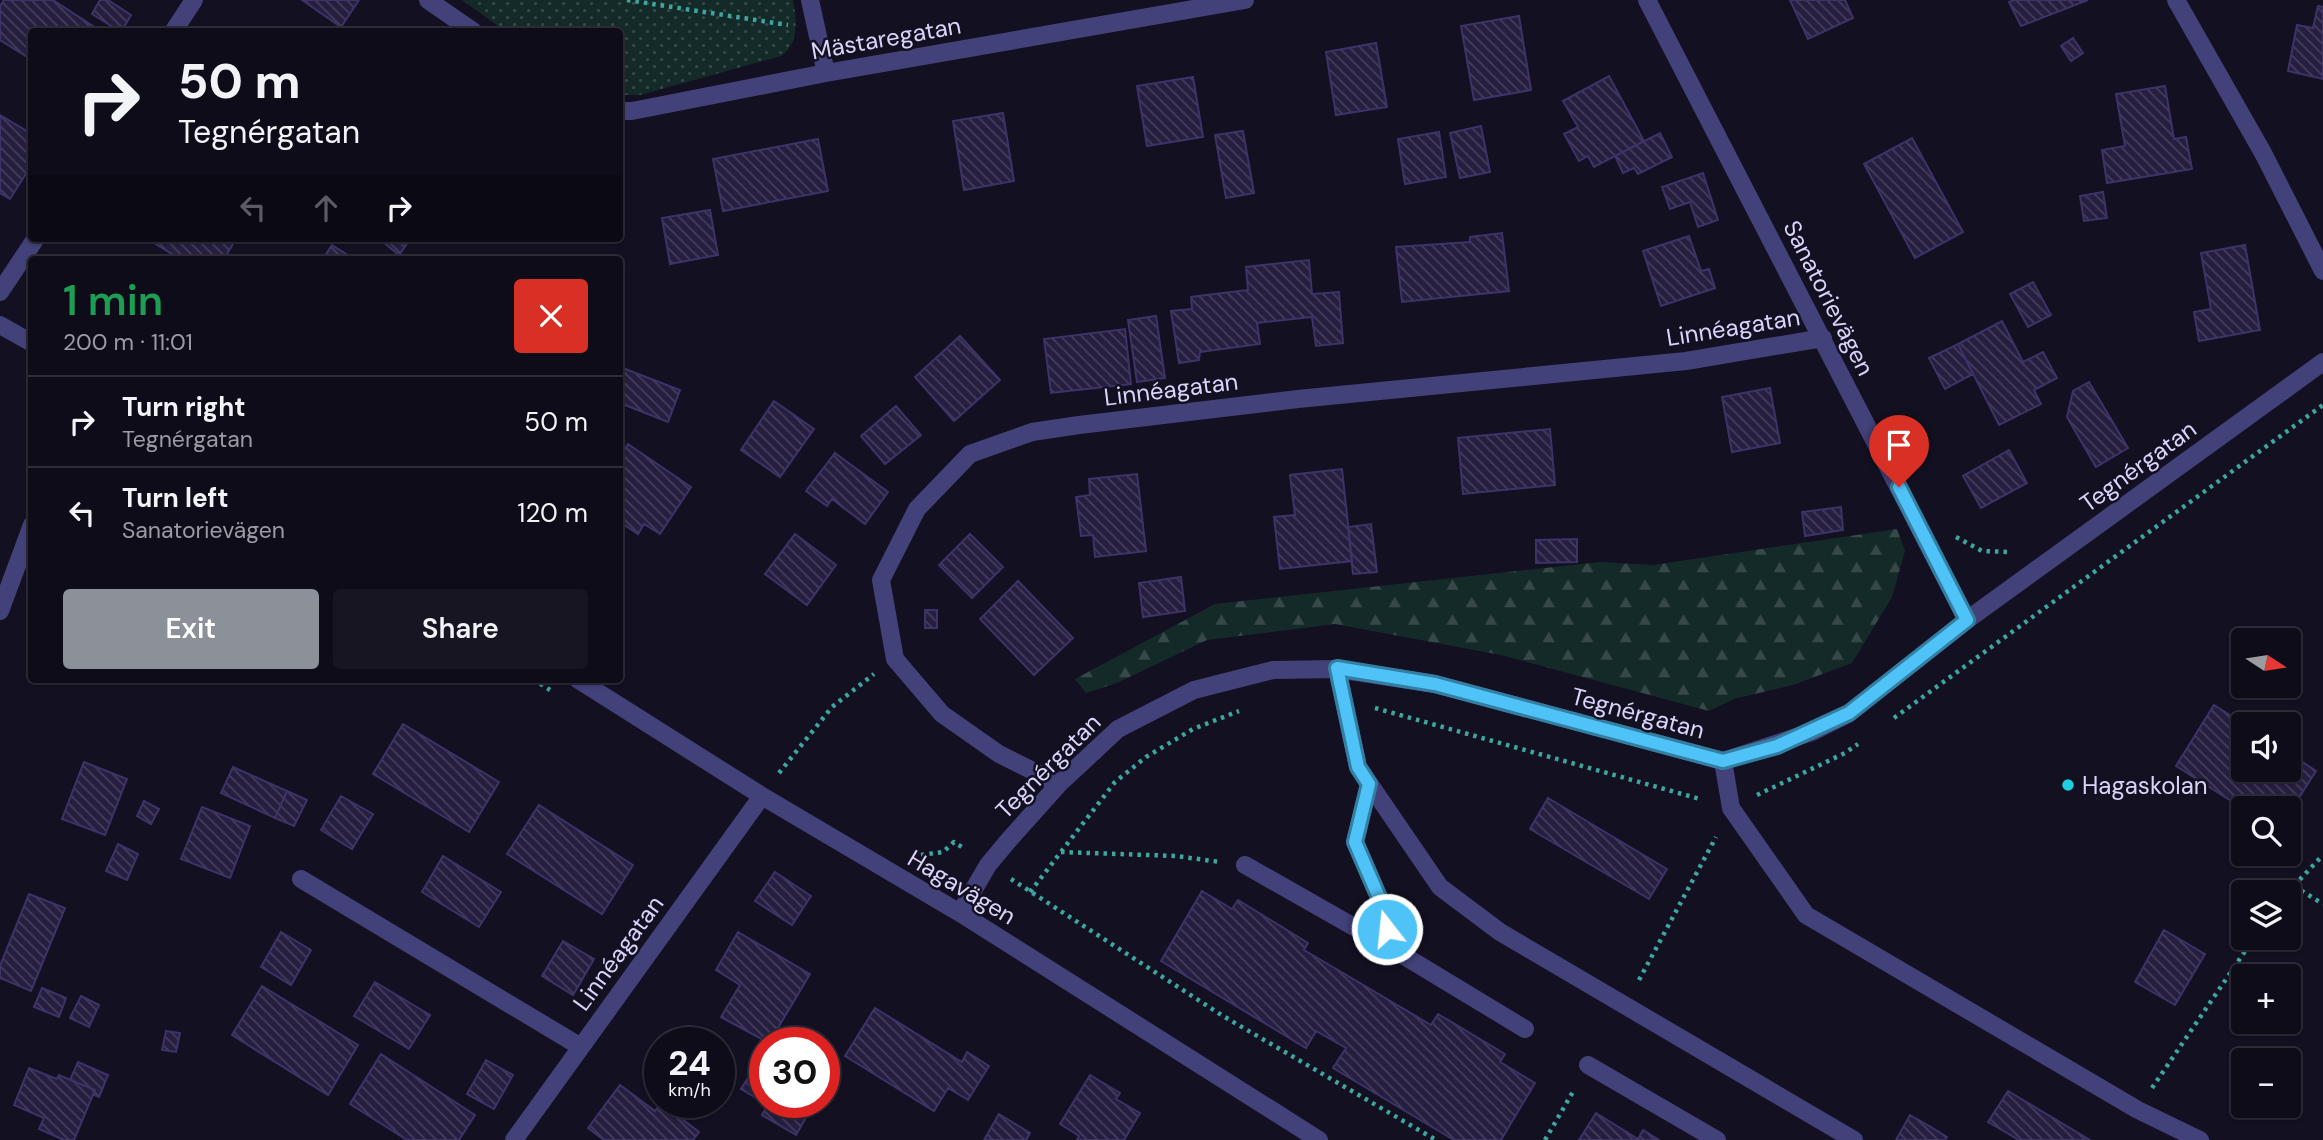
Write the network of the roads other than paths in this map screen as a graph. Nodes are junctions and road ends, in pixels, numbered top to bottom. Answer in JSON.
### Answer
{"nodes":[{"id":1,"x":194,"y":0,"type":"edge"},
{"id":2,"x":429,"y":0,"type":"edge"},
{"id":3,"x":810,"y":0,"type":"edge"},
{"id":4,"x":1647,"y":0,"type":"edge"},
{"id":5,"x":2176,"y":0,"type":"edge"},
{"id":6,"x":1233,"y":1,"type":"edge"},
{"id":7,"x":176,"y":28,"type":"edge"},
{"id":8,"x":468,"y":28,"type":"edge"},
{"id":9,"x":826,"y":73,"type":"junction"},
{"id":10,"x":623,"y":111,"type":"edge"},
{"id":11,"x":33,"y":242,"type":"edge"},
{"id":12,"x":2323,"y":271,"type":"edge"},
{"id":13,"x":0,"y":292,"type":"edge"},
{"id":14,"x":0,"y":325,"type":"edge"},
{"id":15,"x":1823,"y":338,"type":"junction"},
{"id":16,"x":28,"y":341,"type":"edge"},
{"id":17,"x":2323,"y":362,"type":"edge"},
{"id":18,"x":28,"y":536,"type":"edge"},
{"id":19,"x":0,"y":611,"type":"edge"},
{"id":20,"x":1967,"y":620,"type":"junction"},
{"id":21,"x":1337,"y":668,"type":"junction"},
{"id":22,"x":583,"y":683,"type":"edge"},
{"id":23,"x":1723,"y":761,"type":"junction"},
{"id":24,"x":1059,"y":784,"type":"junction"},
{"id":25,"x":1369,"y":784,"type":"junction"},
{"id":26,"x":762,"y":796,"type":"junction"},
{"id":27,"x":1245,"y":865,"type":"road end"},
{"id":28,"x":301,"y":879,"type":"dead end"},
{"id":29,"x":960,"y":913,"type":"junction"},
{"id":30,"x":1391,"y":948,"type":"junction"},
{"id":31,"x":1525,"y":1028,"type":"dead end"},
{"id":32,"x":581,"y":1047,"type":"junction"},
{"id":33,"x":1588,"y":1065,"type":"dead end"},
{"id":34,"x":514,"y":1140,"type":"edge"},
{"id":35,"x":1319,"y":1140,"type":"edge"},
{"id":36,"x":1717,"y":1140,"type":"edge"},
{"id":37,"x":1854,"y":1140,"type":"edge"},
{"id":38,"x":2200,"y":1140,"type":"edge"}],
"edges":[{"from":1,"to":7,"type":"street"},
{"from":2,"to":8,"type":"street"},
{"from":3,"to":9,"type":"street"},
{"from":4,"to":15,"type":"street","name":"Sanatorievägen"},
{"from":5,"to":12,"type":"street"},
{"from":6,"to":9,"type":"street","name":"Mästaregatan"},
{"from":9,"to":10,"type":"street","name":"Mästaregatan"},
{"from":11,"to":13,"type":"street"},
{"from":14,"to":16,"type":"street"},
{"from":15,"to":20,"type":"street","name":"Sanatorievägen"},
{"from":15,"to":24,"type":"street","name":"Linnéagatan"},
{"from":17,"to":20,"type":"street","name":"Tegnérgatan"},
{"from":18,"to":19,"type":"street"},
{"from":20,"to":23,"type":"street","name":"Tegnérgatan"},
{"from":21,"to":23,"type":"street","name":"Tegnérgatan"},
{"from":21,"to":24,"type":"street","name":"Tegnérgatan"},
{"from":21,"to":25,"type":"street"},
{"from":22,"to":26,"type":"street","name":"Hagavägen"},
{"from":23,"to":38,"type":"street"},
{"from":24,"to":29,"type":"street","name":"Tegnérgatan"},
{"from":25,"to":30,"type":"street"},
{"from":25,"to":37,"type":"street"},
{"from":26,"to":29,"type":"street","name":"Hagavägen"},
{"from":26,"to":32,"type":"street","name":"Linnéagatan"},
{"from":27,"to":30,"type":"street"},
{"from":28,"to":32,"type":"street"},
{"from":29,"to":35,"type":"street","name":"Hagavägen"},
{"from":30,"to":31,"type":"street"},
{"from":32,"to":34,"type":"street","name":"Linnéagatan"},
{"from":33,"to":36,"type":"street"}]}
